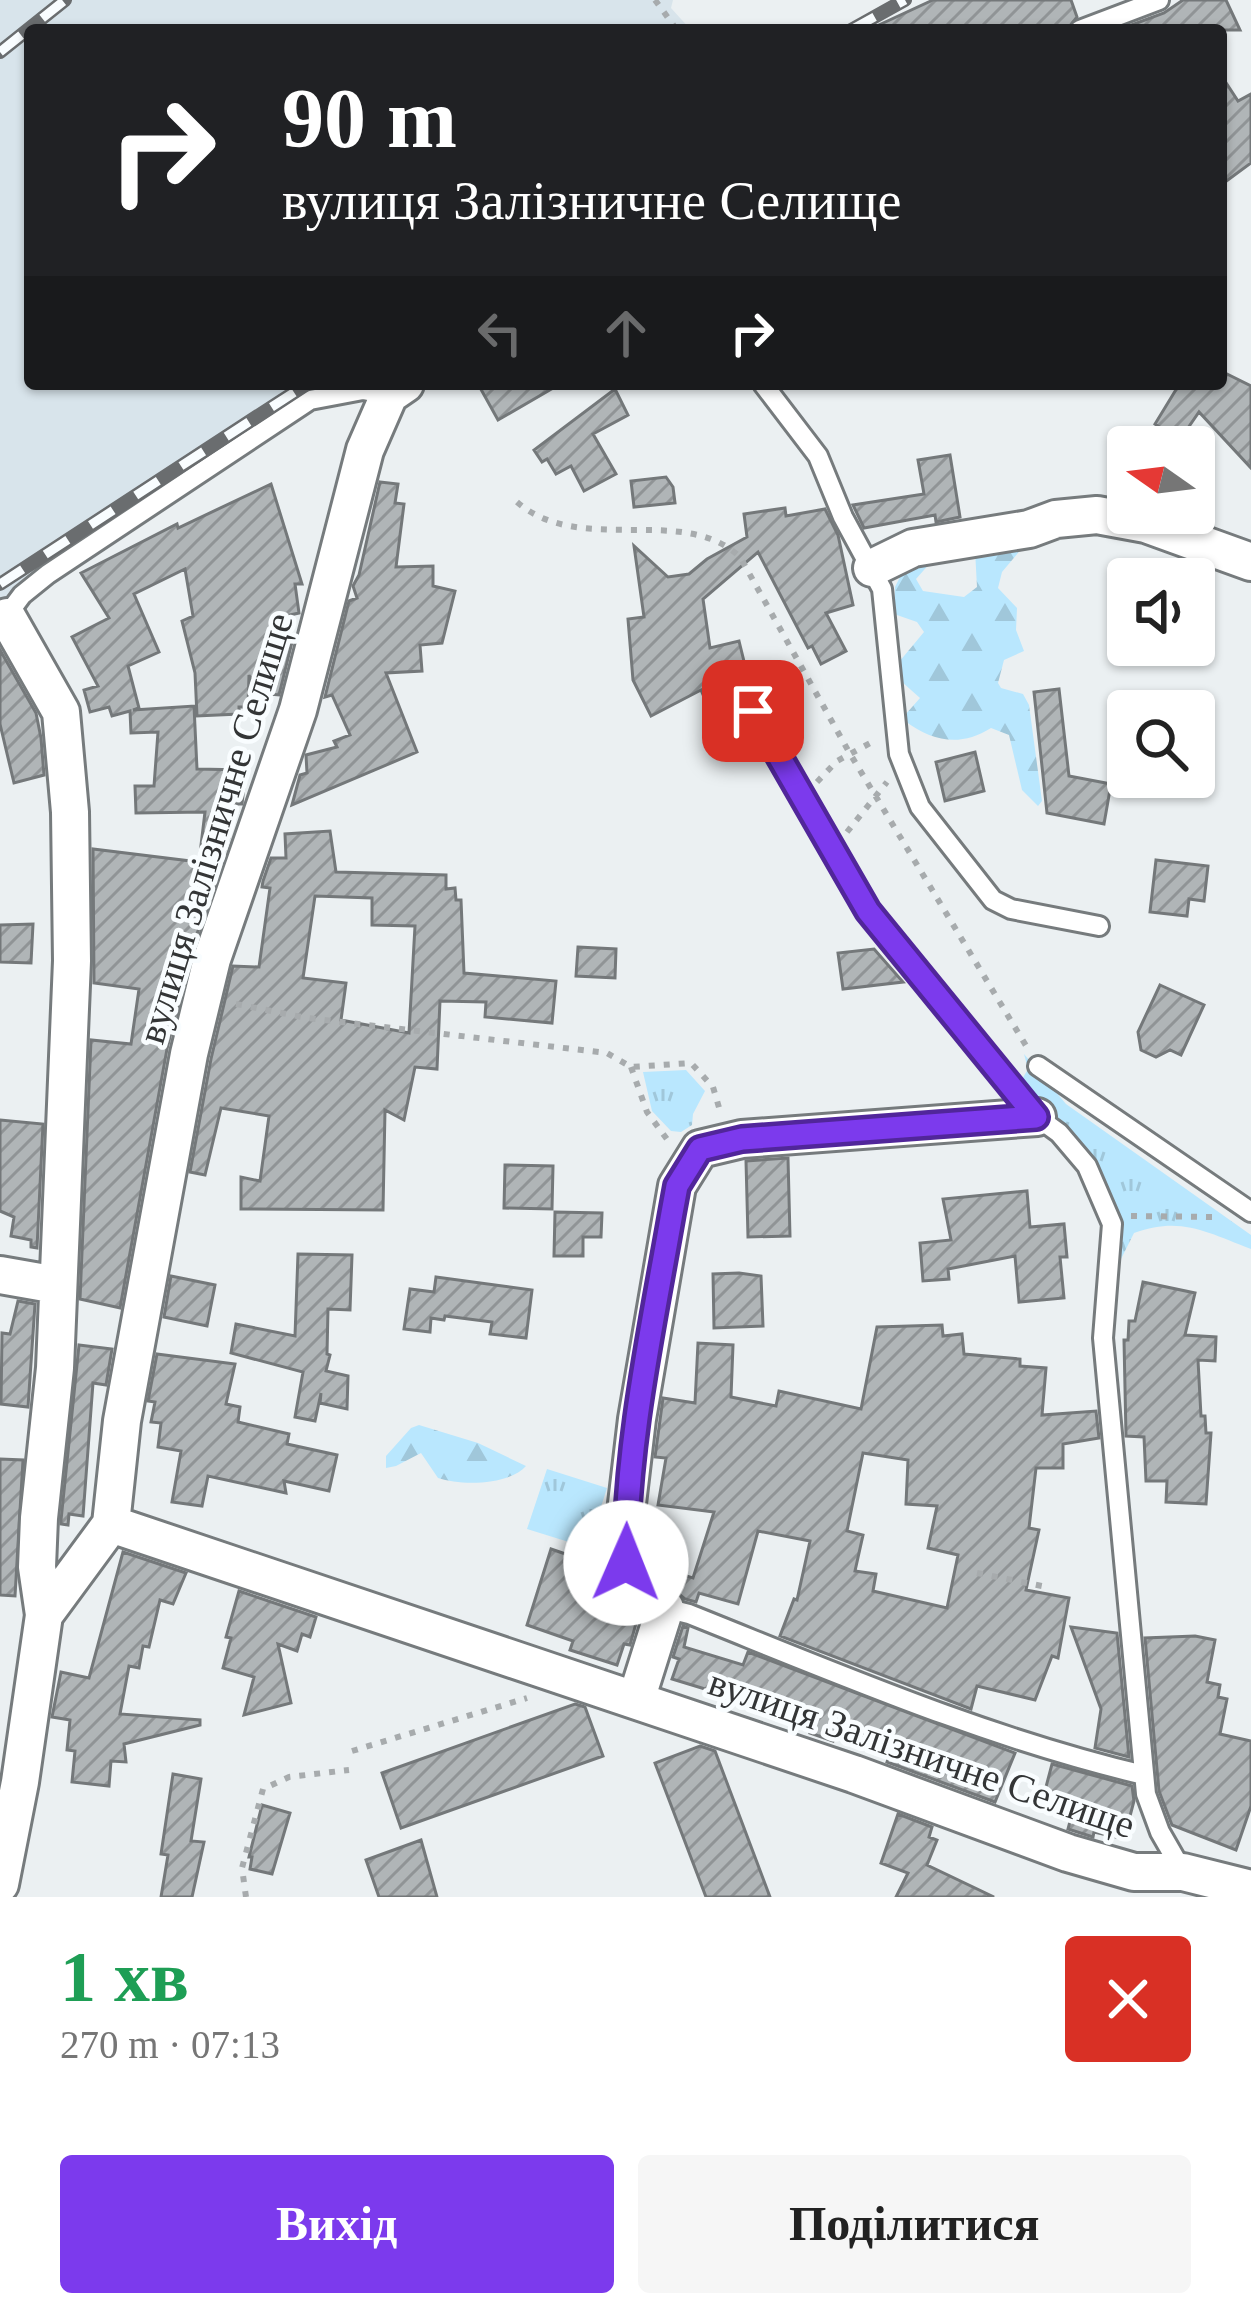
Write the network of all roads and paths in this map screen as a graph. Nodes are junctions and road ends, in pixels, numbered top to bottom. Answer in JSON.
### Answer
{"nodes":[{"id":1,"x":1159,"y":0,"type":"edge"},
{"id":2,"x":1096,"y":24,"type":"edge"},
{"id":3,"x":363,"y":390,"type":"edge"},
{"id":4,"x":397,"y":390,"type":"edge"},
{"id":5,"x":768,"y":390,"type":"edge"},
{"id":6,"x":517,"y":502,"type":"dead end"},
{"id":7,"x":1251,"y":562,"type":"edge"},
{"id":8,"x":872,"y":568,"type":"junction"},
{"id":9,"x":3,"y":618,"type":"edge"},
{"id":10,"x":753,"y":711,"type":"dead end"},
{"id":11,"x":895,"y":714,"type":"junction"},
{"id":12,"x":849,"y":752,"type":"junction"},
{"id":13,"x":898,"y":754,"type":"junction"},
{"id":14,"x":802,"y":797,"type":"junction"},
{"id":15,"x":876,"y":797,"type":"junction"},
{"id":16,"x":842,"y":865,"type":"junction"},
{"id":17,"x":1099,"y":926,"type":"dead end"},
{"id":18,"x":203,"y":998,"type":"junction"},
{"id":19,"x":631,"y":1066,"type":"junction"},
{"id":20,"x":1039,"y":1066,"type":"joint"},
{"id":21,"x":1036,"y":1117,"type":"junction"},
{"id":22,"x":715,"y":1146,"type":"junction"},
{"id":23,"x":1209,"y":1201,"type":"dead end"},
{"id":24,"x":1251,"y":1212,"type":"edge"},
{"id":25,"x":1112,"y":1224,"type":"junction"},
{"id":26,"x":0,"y":1275,"type":"edge"},
{"id":27,"x":56,"y":1285,"type":"junction"},
{"id":28,"x":111,"y":1524,"type":"junction"},
{"id":29,"x":977,"y":1573,"type":"dead end"},
{"id":30,"x":1042,"y":1586,"type":"dead end"},
{"id":31,"x":665,"y":1608,"type":"junction"},
{"id":32,"x":44,"y":1615,"type":"junction"},
{"id":33,"x":564,"y":1675,"type":"junction"},
{"id":34,"x":636,"y":1700,"type":"junction"},
{"id":35,"x":352,"y":1751,"type":"dead end"},
{"id":36,"x":349,"y":1770,"type":"dead end"},
{"id":37,"x":1144,"y":1775,"type":"junction"},
{"id":38,"x":1,"y":1872,"type":"edge"},
{"id":39,"x":1183,"y":1872,"type":"junction"},
{"id":40,"x":1251,"y":1889,"type":"edge"},
{"id":41,"x":245,"y":1897,"type":"edge"}],
"edges":[{"from":1,"to":2,"type":"lane"},
{"from":3,"to":9,"type":"lane"},
{"from":4,"to":18,"type":"street","name":"вулиця Залізничне Селище"},
{"from":5,"to":8,"type":"lane"},
{"from":6,"to":12,"type":"path"},
{"from":7,"to":8,"type":"street"},
{"from":8,"to":11,"type":"lane"},
{"from":9,"to":27,"type":"street","name":"вулиця Залізничне Селище"},
{"from":10,"to":14,"type":"lane","name":"вулиця Залізничне Селище"},
{"from":11,"to":12,"type":"path"},
{"from":11,"to":13,"type":"lane"},
{"from":12,"to":14,"type":"path"},
{"from":12,"to":15,"type":"path"},
{"from":13,"to":15,"type":"path"},
{"from":13,"to":17,"type":"lane"},
{"from":14,"to":16,"type":"lane","name":"вулиця Залізничне Селище"},
{"from":15,"to":16,"type":"path"},
{"from":15,"to":20,"type":"path"},
{"from":16,"to":21,"type":"lane","name":"вулиця Залізничне Селище"},
{"from":18,"to":19,"type":"path"},
{"from":18,"to":28,"type":"street","name":"вулиця Залізничне Селище"},
{"from":19,"to":22,"type":"path"},
{"from":19,"to":22,"type":"path"},
{"from":20,"to":24,"type":"lane"},
{"from":21,"to":22,"type":"street"},
{"from":21,"to":25,"type":"lane","name":"вулиця Залізничне Селище"},
{"from":22,"to":31,"type":"street","name":"вулиця Залізничне Селище"},
{"from":23,"to":25,"type":"path"},
{"from":25,"to":37,"type":"lane","name":"вулиця Залізничне Селище"},
{"from":26,"to":27,"type":"street"},
{"from":27,"to":32,"type":"street","name":"вулиця Залізничне Селище"},
{"from":28,"to":32,"type":"street"},
{"from":28,"to":33,"type":"street","name":"вулиця Залізничне Селище"},
{"from":29,"to":30,"type":"path"},
{"from":31,"to":34,"type":"street"},
{"from":31,"to":37,"type":"lane","name":"вулиця Залізничне Селище"},
{"from":32,"to":38,"type":"street"},
{"from":33,"to":34,"type":"street","name":"вулиця Залізничне Селище"},
{"from":33,"to":35,"type":"path"},
{"from":34,"to":39,"type":"street","name":"вулиця Залізничне Селище"},
{"from":36,"to":41,"type":"path"},
{"from":37,"to":39,"type":"lane","name":"вулиця Залізничне Селище"},
{"from":39,"to":40,"type":"street","name":"вулиця Залізничне Селище"}]}
